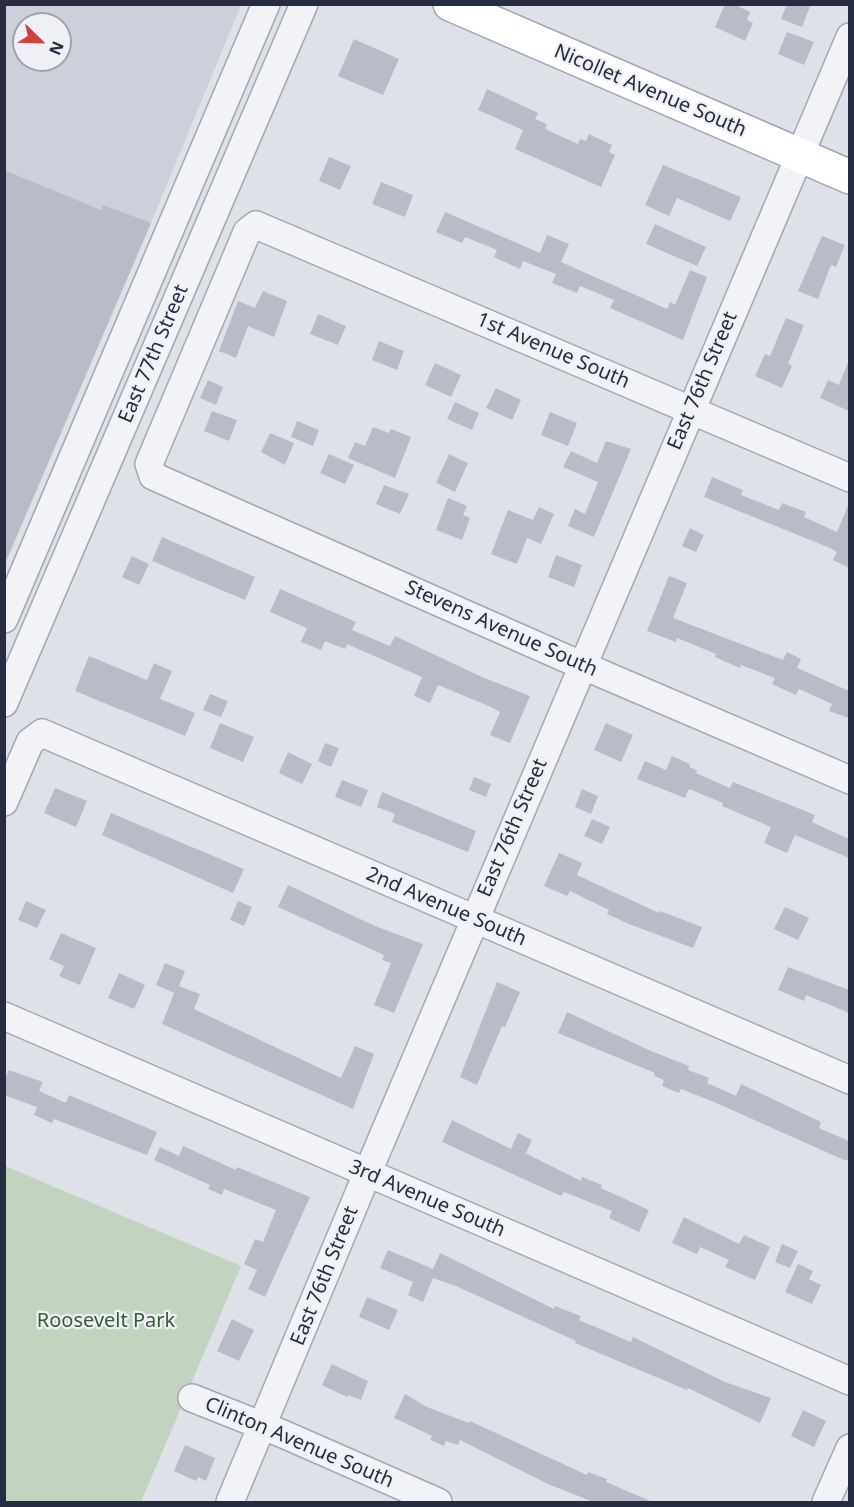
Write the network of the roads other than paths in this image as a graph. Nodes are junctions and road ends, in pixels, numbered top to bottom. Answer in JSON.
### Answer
{"nodes":[{"id":1,"x":266,"y":4,"type":"edge"},
{"id":2,"x":304,"y":4,"type":"edge"},
{"id":3,"x":450,"y":4,"type":"edge"},
{"id":4,"x":849,"y":37,"type":"edge"},
{"id":5,"x":799,"y":155,"type":"junction"},
{"id":6,"x":849,"y":177,"type":"edge"},
{"id":7,"x":174,"y":220,"type":"junction"},
{"id":8,"x":691,"y":410,"type":"junction"},
{"id":9,"x":119,"y":435,"type":"junction"},
{"id":10,"x":153,"y":476,"type":"joint"},
{"id":11,"x":849,"y":478,"type":"edge"},
{"id":12,"x":4,"y":620,"type":"edge"},
{"id":13,"x":582,"y":665,"type":"junction"},
{"id":14,"x":4,"y":703,"type":"edge"},
{"id":15,"x":849,"y":780,"type":"edge"},
{"id":16,"x":4,"y":802,"type":"edge"},
{"id":17,"x":475,"y":919,"type":"junction"},
{"id":18,"x":4,"y":1016,"type":"edge"},
{"id":19,"x":849,"y":1080,"type":"edge"},
{"id":20,"x":367,"y":1174,"type":"junction"},
{"id":21,"x":849,"y":1381,"type":"edge"},
{"id":22,"x":192,"y":1398,"type":"dead end"},
{"id":23,"x":262,"y":1426,"type":"junction"},
{"id":24,"x":849,"y":1448,"type":"edge"},
{"id":25,"x":230,"y":1503,"type":"edge"},
{"id":26,"x":438,"y":1503,"type":"edge"},
{"id":27,"x":826,"y":1503,"type":"edge"}],
"edges":[{"from":1,"to":7,"type":"street","name":"East 77th Street"},
{"from":2,"to":9,"type":"street","name":"East 77th Street"},
{"from":3,"to":5,"type":"main road","name":"Nicollet Avenue South"},
{"from":4,"to":5,"type":"street","name":"East 76th Street"},
{"from":5,"to":6,"type":"main road","name":"Nicollet Avenue South"},
{"from":5,"to":8,"type":"street","name":"East 76th Street"},
{"from":7,"to":9,"type":"street"},
{"from":7,"to":12,"type":"street","name":"East 77th Street"},
{"from":8,"to":10,"type":"street","name":"1st Avenue South"},
{"from":8,"to":11,"type":"street","name":"1st Avenue South"},
{"from":8,"to":13,"type":"street","name":"East 76th Street"},
{"from":9,"to":14,"type":"street","name":"East 77th Street"},
{"from":10,"to":13,"type":"street","name":"Stevens Avenue South"},
{"from":13,"to":15,"type":"street","name":"Stevens Avenue South"},
{"from":13,"to":17,"type":"street","name":"East 76th Street"},
{"from":16,"to":17,"type":"street","name":"2nd Avenue South"},
{"from":17,"to":19,"type":"street","name":"2nd Avenue South"},
{"from":17,"to":20,"type":"street","name":"East 76th Street"},
{"from":18,"to":20,"type":"street","name":"3rd Avenue South"},
{"from":20,"to":21,"type":"street","name":"3rd Avenue South"},
{"from":20,"to":23,"type":"street","name":"East 76th Street"},
{"from":22,"to":23,"type":"street","name":"Clinton Avenue South"},
{"from":23,"to":25,"type":"street","name":"East 76th Street"},
{"from":23,"to":26,"type":"street","name":"Clinton Avenue South"},
{"from":24,"to":27,"type":"street"}]}
